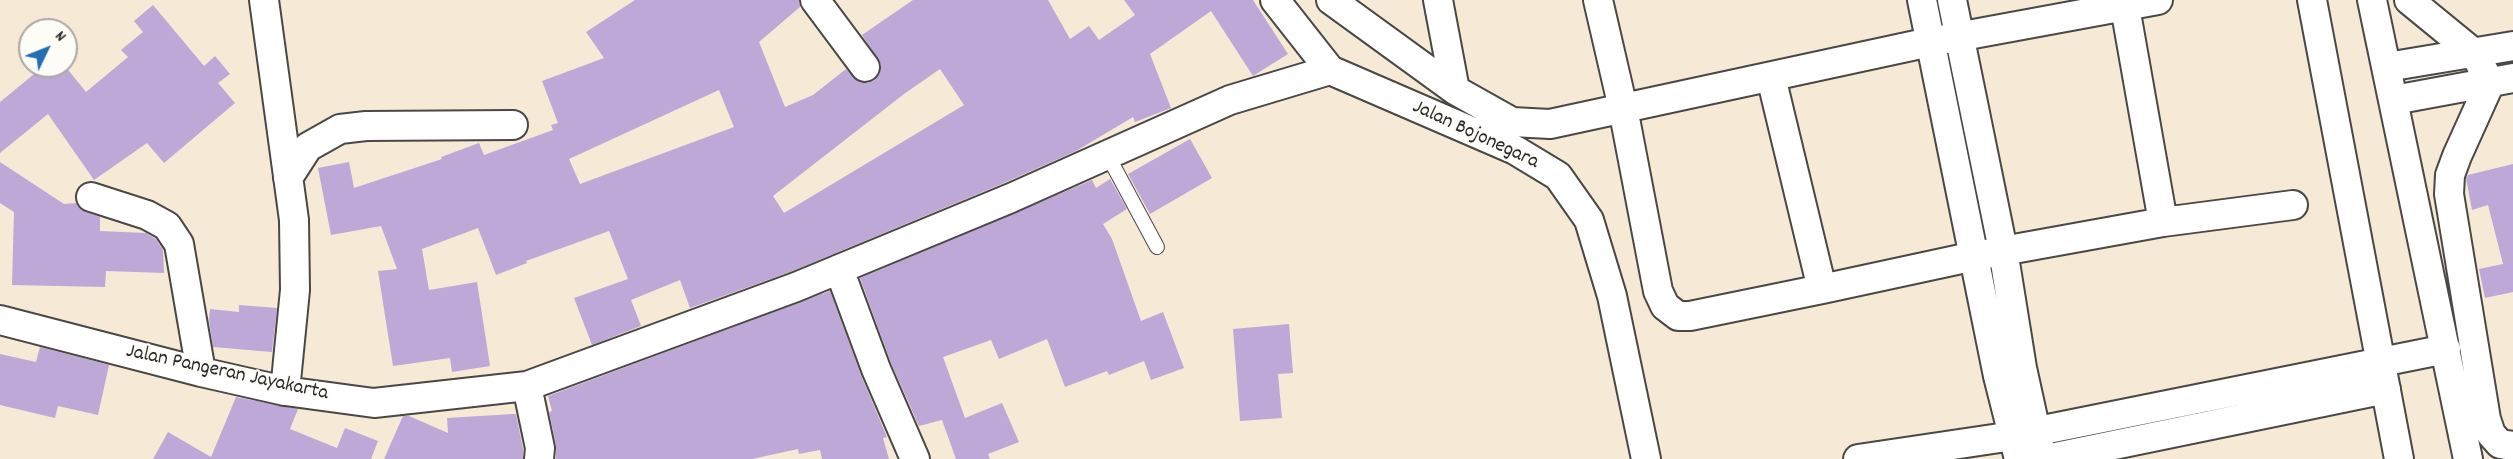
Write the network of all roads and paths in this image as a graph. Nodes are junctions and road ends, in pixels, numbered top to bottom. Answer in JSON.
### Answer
{"nodes":[{"id":1,"x":264,"y":0,"type":"edge"},
{"id":2,"x":815,"y":0,"type":"edge"},
{"id":3,"x":1275,"y":0,"type":"edge"},
{"id":4,"x":1331,"y":0,"type":"edge"},
{"id":5,"x":1438,"y":0,"type":"edge"},
{"id":6,"x":1598,"y":0,"type":"edge"},
{"id":7,"x":1922,"y":0,"type":"edge"},
{"id":8,"x":1952,"y":0,"type":"edge"},
{"id":9,"x":2158,"y":0,"type":"edge"},
{"id":10,"x":2312,"y":0,"type":"edge"},
{"id":11,"x":2372,"y":0,"type":"edge"},
{"id":12,"x":2409,"y":0,"type":"edge"},
{"id":13,"x":2125,"y":7,"type":"junction"},
{"id":14,"x":1959,"y":38,"type":"junction"},
{"id":15,"x":1930,"y":42,"type":"junction"},
{"id":16,"x":2513,"y":46,"type":"edge"},
{"id":17,"x":2475,"y":54,"type":"junction"},
{"id":18,"x":865,"y":67,"type":"dead end"},
{"id":19,"x":2387,"y":68,"type":"junction"},
{"id":20,"x":1330,"y":70,"type":"junction"},
{"id":21,"x":1771,"y":77,"type":"junction"},
{"id":22,"x":2502,"y":80,"type":"edge"},
{"id":23,"x":1455,"y":90,"type":"junction"},
{"id":24,"x":2394,"y":100,"type":"junction"},
{"id":25,"x":1623,"y":108,"type":"junction"},
{"id":26,"x":513,"y":125,"type":"dead end"},
{"id":27,"x":1107,"y":154,"type":"junction"},
{"id":28,"x":288,"y":178,"type":"junction"},
{"id":29,"x":91,"y":197,"type":"dead end"},
{"id":30,"x":2293,"y":205,"type":"dead end"},
{"id":31,"x":2163,"y":222,"type":"junction"},
{"id":32,"x":1157,"y":247,"type":"dead end"},
{"id":33,"x":2003,"y":250,"type":"junction"},
{"id":34,"x":1975,"y":256,"type":"junction"},
{"id":35,"x":839,"y":269,"type":"junction"},
{"id":36,"x":1822,"y":289,"type":"junction"},
{"id":37,"x":0,"y":320,"type":"edge"},
{"id":38,"x":2446,"y":349,"type":"junction"},
{"id":39,"x":201,"y":372,"type":"junction"},
{"id":40,"x":2384,"y":376,"type":"junction"},
{"id":41,"x":527,"y":386,"type":"junction"},
{"id":42,"x":285,"y":391,"type":"junction"},
{"id":43,"x":2023,"y":442,"type":"edge"},
{"id":44,"x":2513,"y":446,"type":"edge"},
{"id":45,"x":539,"y":459,"type":"edge"},
{"id":46,"x":915,"y":459,"type":"edge"},
{"id":47,"x":1646,"y":459,"type":"edge"},
{"id":48,"x":1858,"y":459,"type":"edge"},
{"id":49,"x":2044,"y":459,"type":"edge"},
{"id":50,"x":2399,"y":459,"type":"edge"},
{"id":51,"x":2468,"y":459,"type":"edge"}],
"edges":[{"from":1,"to":28,"type":"street"},
{"from":2,"to":18,"type":"street"},
{"from":3,"to":20,"type":"street","name":"Jalan Bojonegara"},
{"from":4,"to":23,"type":"street"},
{"from":5,"to":23,"type":"street"},
{"from":6,"to":25,"type":"street"},
{"from":7,"to":15,"type":"street"},
{"from":8,"to":14,"type":"street"},
{"from":9,"to":13,"type":"street"},
{"from":10,"to":40,"type":"street"},
{"from":11,"to":19,"type":"street"},
{"from":12,"to":17,"type":"street"},
{"from":13,"to":14,"type":"street"},
{"from":13,"to":31,"type":"street"},
{"from":14,"to":15,"type":"street"},
{"from":14,"to":33,"type":"street"},
{"from":15,"to":21,"type":"street"},
{"from":15,"to":34,"type":"street"},
{"from":16,"to":17,"type":"street"},
{"from":17,"to":19,"type":"street"},
{"from":17,"to":22,"type":"street"},
{"from":19,"to":24,"type":"street"},
{"from":20,"to":27,"type":"street","name":"Jalan Pangeran Jayakarta"},
{"from":20,"to":47,"type":"street","name":"Jalan Bojonegara"},
{"from":21,"to":25,"type":"street"},
{"from":21,"to":36,"type":"street"},
{"from":22,"to":24,"type":"street"},
{"from":22,"to":44,"type":"street"},
{"from":23,"to":25,"type":"street"},
{"from":24,"to":38,"type":"street"},
{"from":25,"to":36,"type":"street"},
{"from":26,"to":28,"type":"street"},
{"from":27,"to":32,"type":"lane"},
{"from":27,"to":35,"type":"street","name":"Jalan Pangeran Jayakarta"},
{"from":28,"to":42,"type":"street"},
{"from":29,"to":39,"type":"street"},
{"from":30,"to":31,"type":"street"},
{"from":31,"to":33,"type":"street"},
{"from":33,"to":34,"type":"street"},
{"from":33,"to":43,"type":"street"},
{"from":34,"to":36,"type":"street"},
{"from":34,"to":43,"type":"street"},
{"from":35,"to":41,"type":"street","name":"Jalan Pangeran Jayakarta"},
{"from":35,"to":46,"type":"street"},
{"from":37,"to":39,"type":"street","name":"Jalan Pangeran Jayakarta"},
{"from":38,"to":40,"type":"street"},
{"from":38,"to":51,"type":"street"},
{"from":39,"to":42,"type":"street","name":"Jalan Pangeran Jayakarta"},
{"from":40,"to":43,"type":"street"},
{"from":40,"to":49,"type":"street"},
{"from":40,"to":50,"type":"street"},
{"from":41,"to":42,"type":"street","name":"Jalan Pangeran Jayakarta"},
{"from":41,"to":45,"type":"street"},
{"from":43,"to":48,"type":"street"},
{"from":43,"to":49,"type":"street"}]}
